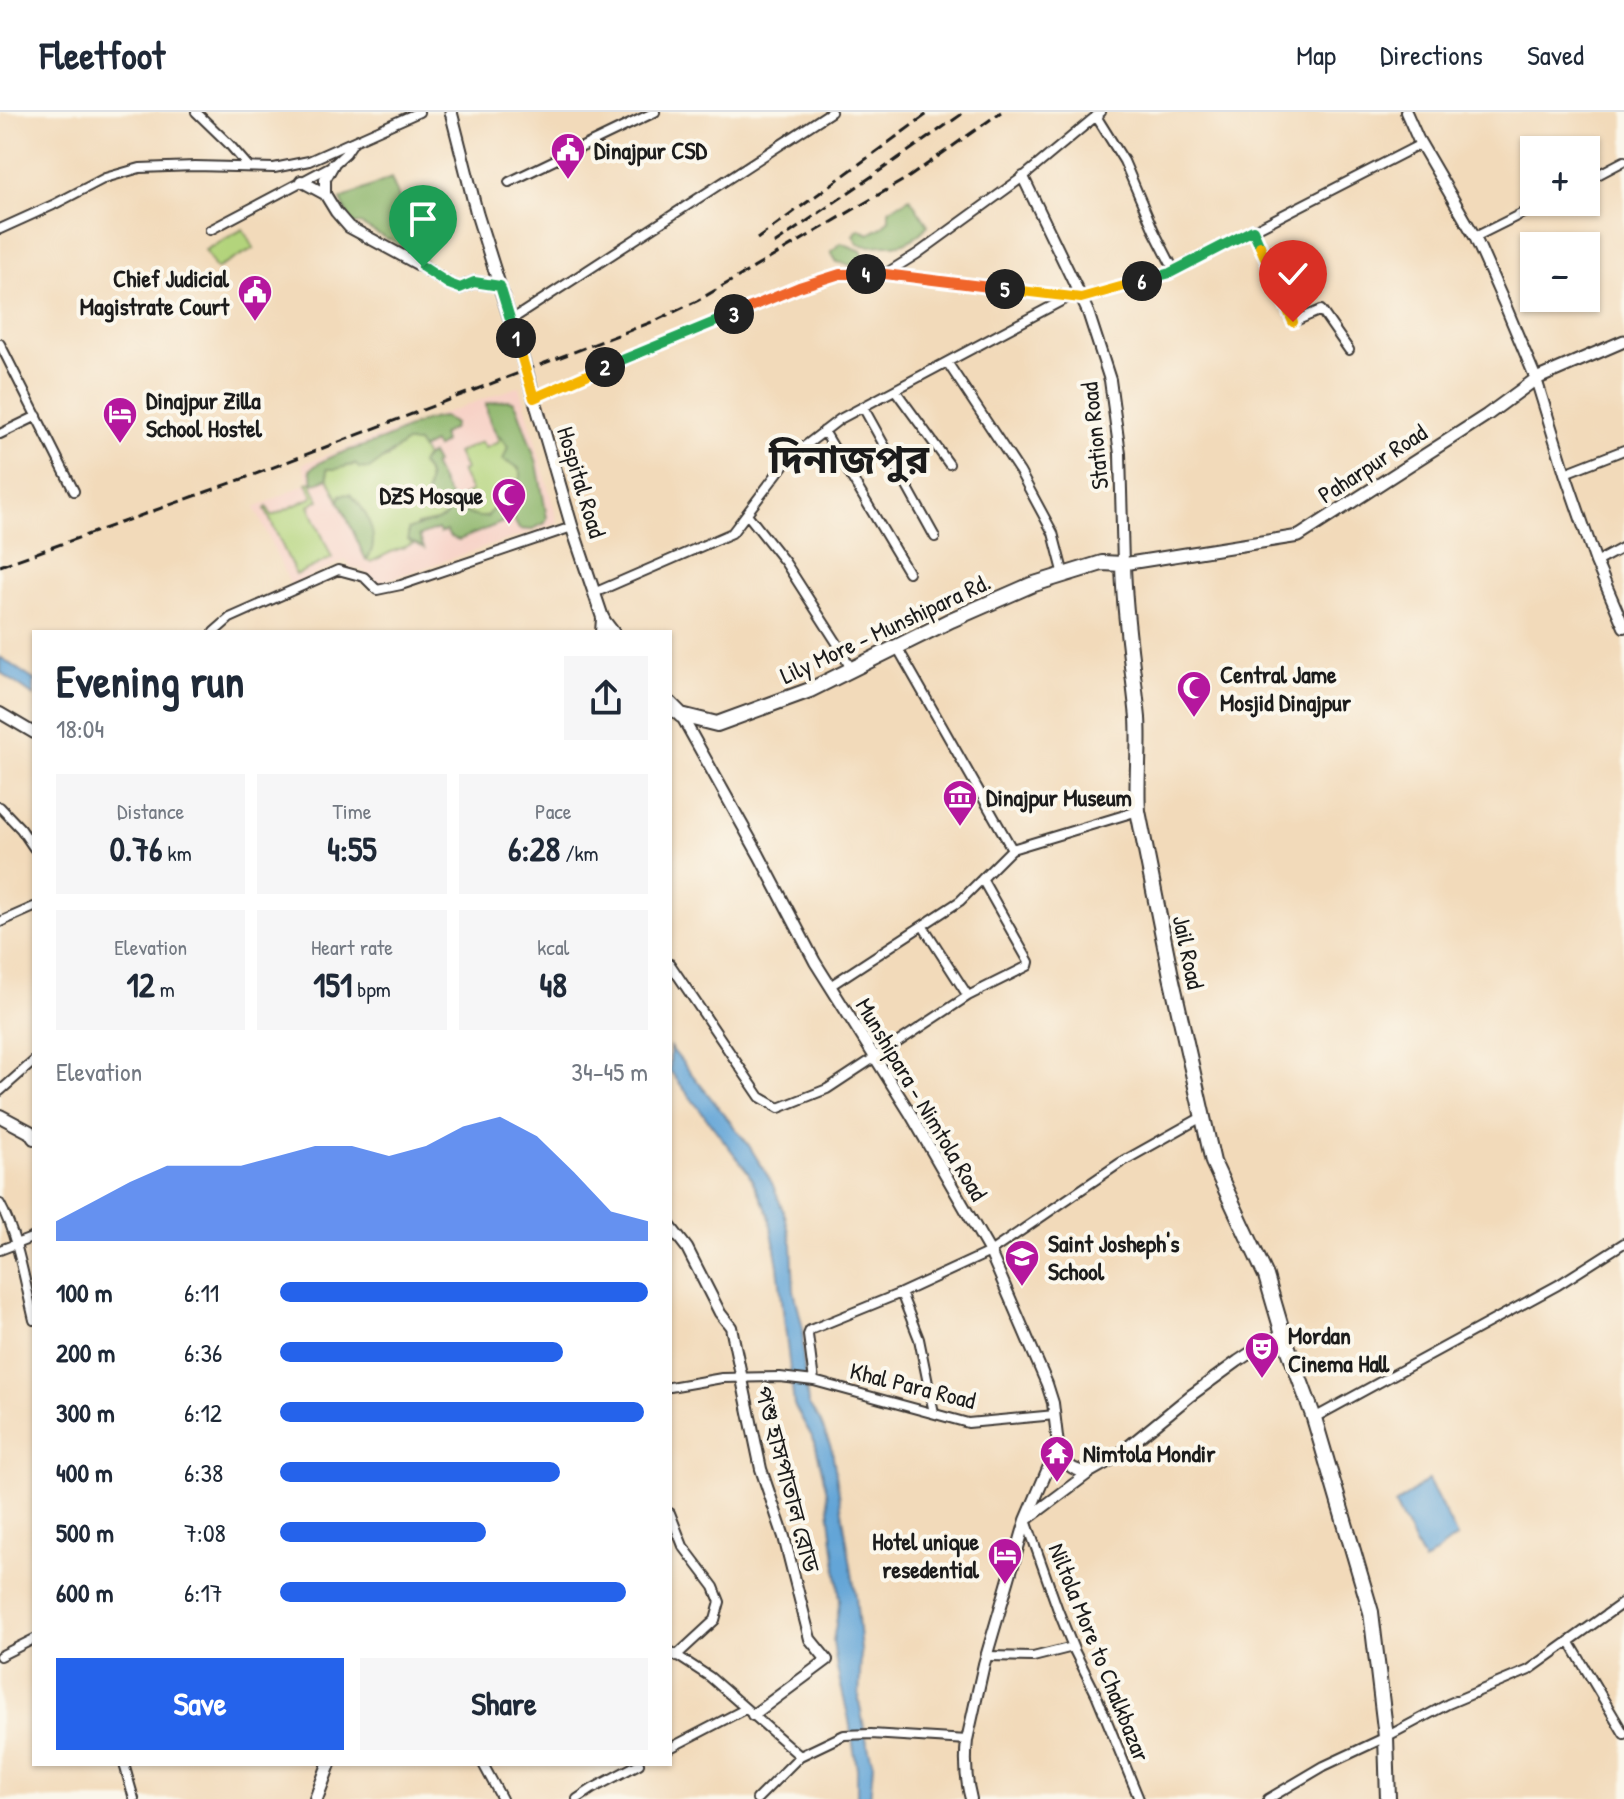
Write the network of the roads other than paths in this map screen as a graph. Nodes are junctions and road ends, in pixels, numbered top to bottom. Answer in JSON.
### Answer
{"nodes":[{"id":1,"x":196,"y":112,"type":"edge"},
{"id":2,"x":419,"y":112,"type":"edge"},
{"id":3,"x":451,"y":112,"type":"edge"},
{"id":4,"x":655,"y":112,"type":"edge"},
{"id":5,"x":831,"y":112,"type":"edge"},
{"id":6,"x":1406,"y":112,"type":"edge"},
{"id":7,"x":1099,"y":114,"type":"edge"},
{"id":8,"x":354,"y":141,"type":"junction"},
{"id":9,"x":1421,"y":144,"type":"junction"},
{"id":10,"x":1624,"y":161,"type":"edge"},
{"id":11,"x":333,"y":165,"type":"junction"},
{"id":12,"x":248,"y":166,"type":"junction"},
{"id":13,"x":1600,"y":174,"type":"edge"},
{"id":14,"x":1023,"y":177,"type":"junction"},
{"id":15,"x":301,"y":181,"type":"junction"},
{"id":16,"x":509,"y":182,"type":"dead end"},
{"id":17,"x":325,"y":194,"type":"junction"},
{"id":18,"x":1520,"y":214,"type":"edge"},
{"id":19,"x":0,"y":229,"type":"edge"},
{"id":20,"x":210,"y":230,"type":"dead end"},
{"id":21,"x":1253,"y":230,"type":"junction"},
{"id":22,"x":1475,"y":237,"type":"junction"},
{"id":23,"x":1174,"y":270,"type":"junction"},
{"id":24,"x":885,"y":274,"type":"junction"},
{"id":25,"x":500,"y":286,"type":"junction"},
{"id":26,"x":1076,"y":297,"type":"junction"},
{"id":27,"x":511,"y":320,"type":"junction"},
{"id":28,"x":1624,"y":341,"type":"edge"},
{"id":29,"x":0,"y":344,"type":"edge"},
{"id":30,"x":1349,"y":350,"type":"dead end"},
{"id":31,"x":947,"y":362,"type":"junction"},
{"id":32,"x":1536,"y":379,"type":"junction"},
{"id":33,"x":895,"y":390,"type":"junction"},
{"id":34,"x":534,"y":398,"type":"junction"},
{"id":35,"x":863,"y":407,"type":"junction"},
{"id":36,"x":37,"y":416,"type":"junction"},
{"id":37,"x":824,"y":431,"type":"junction"},
{"id":38,"x":0,"y":434,"type":"edge"},
{"id":39,"x":1624,"y":450,"type":"edge"},
{"id":40,"x":949,"y":464,"type":"dead end"},
{"id":41,"x":1565,"y":473,"type":"junction"},
{"id":42,"x":74,"y":491,"type":"dead end"},
{"id":43,"x":747,"y":514,"type":"junction"},
{"id":44,"x":572,"y":527,"type":"junction"},
{"id":45,"x":935,"y":537,"type":"dead end"},
{"id":46,"x":1624,"y":547,"type":"edge"},
{"id":47,"x":1596,"y":562,"type":"junction"},
{"id":48,"x":1123,"y":564,"type":"junction"},
{"id":49,"x":908,"y":572,"type":"dead end"},
{"id":50,"x":1064,"y":575,"type":"junction"},
{"id":51,"x":594,"y":593,"type":"junction"},
{"id":52,"x":602,"y":625,"type":"edge"},
{"id":53,"x":1624,"y":627,"type":"edge"},
{"id":54,"x":216,"y":630,"type":"edge"},
{"id":55,"x":897,"y":647,"type":"junction"},
{"id":56,"x":851,"y":669,"type":"junction"},
{"id":57,"x":676,"y":709,"type":"edge"},
{"id":58,"x":0,"y":713,"type":"edge"},
{"id":59,"x":32,"y":732,"type":"edge"},
{"id":60,"x":0,"y":807,"type":"edge"},
{"id":61,"x":1138,"y":811,"type":"junction"},
{"id":62,"x":32,"y":845,"type":"edge"},
{"id":63,"x":1012,"y":849,"type":"junction"},
{"id":64,"x":982,"y":879,"type":"junction"},
{"id":65,"x":32,"y":908,"type":"edge"},
{"id":66,"x":0,"y":922,"type":"edge"},
{"id":67,"x":923,"y":926,"type":"junction"},
{"id":68,"x":672,"y":967,"type":"edge"},
{"id":69,"x":830,"y":986,"type":"junction"},
{"id":70,"x":968,"y":996,"type":"junction"},
{"id":71,"x":875,"y":1057,"type":"junction"},
{"id":72,"x":32,"y":1063,"type":"edge"},
{"id":73,"x":0,"y":1091,"type":"edge"},
{"id":74,"x":0,"y":1116,"type":"edge"},
{"id":75,"x":1202,"y":1117,"type":"junction"},
{"id":76,"x":32,"y":1135,"type":"edge"},
{"id":77,"x":0,"y":1204,"type":"edge"},
{"id":78,"x":672,"y":1229,"type":"edge"},
{"id":79,"x":32,"y":1238,"type":"edge"},
{"id":80,"x":1624,"y":1243,"type":"edge"},
{"id":81,"x":15,"y":1245,"type":"junction"},
{"id":82,"x":0,"y":1250,"type":"edge"},
{"id":83,"x":990,"y":1252,"type":"junction"},
{"id":84,"x":901,"y":1293,"type":"junction"},
{"id":85,"x":32,"y":1312,"type":"edge"},
{"id":86,"x":1283,"y":1334,"type":"junction"},
{"id":87,"x":740,"y":1378,"type":"junction"},
{"id":88,"x":812,"y":1381,"type":"junction"},
{"id":89,"x":672,"y":1387,"type":"edge"},
{"id":90,"x":934,"y":1413,"type":"junction"},
{"id":91,"x":1055,"y":1415,"type":"junction"},
{"id":92,"x":1314,"y":1418,"type":"junction"},
{"id":93,"x":1058,"y":1445,"type":"junction"},
{"id":94,"x":1090,"y":1472,"type":"junction"},
{"id":95,"x":672,"y":1518,"type":"edge"},
{"id":96,"x":1026,"y":1520,"type":"junction"},
{"id":97,"x":1624,"y":1602,"type":"edge"},
{"id":98,"x":32,"y":1640,"type":"edge"},
{"id":99,"x":1569,"y":1641,"type":"junction"},
{"id":100,"x":1073,"y":1647,"type":"junction"},
{"id":101,"x":673,"y":1654,"type":"edge"},
{"id":102,"x":0,"y":1656,"type":"edge"},
{"id":103,"x":986,"y":1656,"type":"junction"},
{"id":104,"x":749,"y":1712,"type":"junction"},
{"id":105,"x":1624,"y":1734,"type":"edge"},
{"id":106,"x":1386,"y":1737,"type":"junction"},
{"id":107,"x":967,"y":1740,"type":"junction"},
{"id":108,"x":672,"y":1747,"type":"edge"},
{"id":109,"x":800,"y":1756,"type":"junction"},
{"id":110,"x":125,"y":1766,"type":"edge"},
{"id":111,"x":328,"y":1766,"type":"edge"},
{"id":112,"x":484,"y":1766,"type":"edge"},
{"id":113,"x":635,"y":1766,"type":"edge"},
{"id":114,"x":134,"y":1799,"type":"edge"},
{"id":115,"x":316,"y":1799,"type":"edge"},
{"id":116,"x":502,"y":1799,"type":"edge"},
{"id":117,"x":577,"y":1799,"type":"edge"},
{"id":118,"x":757,"y":1799,"type":"edge"},
{"id":119,"x":971,"y":1799,"type":"edge"},
{"id":120,"x":1139,"y":1799,"type":"edge"},
{"id":121,"x":1268,"y":1799,"type":"edge"},
{"id":122,"x":1388,"y":1799,"type":"edge"}],
"edges":[{"from":1,"to":12,"type":"street"},
{"from":2,"to":8,"type":"street"},
{"from":3,"to":25,"type":"main road","name":"Hospital Road"},
{"from":4,"to":16,"type":"street"},
{"from":5,"to":27,"type":"street"},
{"from":6,"to":9,"type":"street"},
{"from":7,"to":14,"type":"street"},
{"from":7,"to":23,"type":"street"},
{"from":8,"to":11,"type":"street"},
{"from":8,"to":12,"type":"street"},
{"from":9,"to":21,"type":"street"},
{"from":9,"to":22,"type":"street"},
{"from":10,"to":13,"type":"street"},
{"from":11,"to":15,"type":"street"},
{"from":11,"to":17,"type":"street"},
{"from":12,"to":19,"type":"street"},
{"from":14,"to":24,"type":"street"},
{"from":14,"to":26,"type":"street","name":"Station Road"},
{"from":15,"to":17,"type":"street"},
{"from":15,"to":20,"type":"street"},
{"from":17,"to":25,"type":"street"},
{"from":18,"to":22,"type":"street"},
{"from":21,"to":23,"type":"street"},
{"from":21,"to":30,"type":"street"},
{"from":22,"to":32,"type":"street"},
{"from":23,"to":26,"type":"street"},
{"from":24,"to":26,"type":"street"},
{"from":24,"to":34,"type":"street"},
{"from":25,"to":27,"type":"main road","name":"Hospital Road"},
{"from":26,"to":31,"type":"street"},
{"from":26,"to":48,"type":"street","name":"Station Road"},
{"from":27,"to":34,"type":"main road","name":"Hospital Road"},
{"from":28,"to":32,"type":"main road","name":"Paharpur Road"},
{"from":29,"to":36,"type":"street"},
{"from":31,"to":33,"type":"street"},
{"from":31,"to":50,"type":"street"},
{"from":32,"to":41,"type":"street"},
{"from":32,"to":48,"type":"main road","name":"Paharpur Road"},
{"from":33,"to":35,"type":"street"},
{"from":33,"to":40,"type":"street"},
{"from":34,"to":44,"type":"main road","name":"Hospital Road"},
{"from":35,"to":37,"type":"street"},
{"from":35,"to":45,"type":"street"},
{"from":36,"to":38,"type":"street"},
{"from":36,"to":42,"type":"street"},
{"from":37,"to":43,"type":"street"},
{"from":37,"to":49,"type":"street"},
{"from":39,"to":41,"type":"street"},
{"from":41,"to":47,"type":"street"},
{"from":43,"to":51,"type":"street"},
{"from":43,"to":56,"type":"street"},
{"from":44,"to":51,"type":"main road","name":"Hospital Road"},
{"from":44,"to":54,"type":"street"},
{"from":46,"to":47,"type":"street"},
{"from":47,"to":53,"type":"street"},
{"from":48,"to":50,"type":"highway","name":"Lily More - Munshipara Rd."},
{"from":48,"to":61,"type":"highway","name":"Jail Road"},
{"from":50,"to":55,"type":"highway","name":"Lily More - Munshipara Rd."},
{"from":51,"to":52,"type":"main road","name":"Hospital Road"},
{"from":55,"to":56,"type":"highway","name":"Lily More - Munshipara Rd."},
{"from":55,"to":63,"type":"street"},
{"from":56,"to":57,"type":"highway","name":"Lily More - Munshipara Rd."},
{"from":57,"to":69,"type":"street","name":"Munshipara - Nimtola Road"},
{"from":58,"to":59,"type":"street"},
{"from":60,"to":62,"type":"street"},
{"from":61,"to":63,"type":"street"},
{"from":61,"to":75,"type":"highway","name":"Jail Road"},
{"from":63,"to":64,"type":"street"},
{"from":64,"to":67,"type":"street"},
{"from":64,"to":70,"type":"street"},
{"from":65,"to":66,"type":"street"},
{"from":67,"to":69,"type":"street"},
{"from":67,"to":70,"type":"street"},
{"from":68,"to":71,"type":"street"},
{"from":69,"to":71,"type":"street","name":"Munshipara - Nimtola Road"},
{"from":70,"to":71,"type":"street"},
{"from":71,"to":83,"type":"street","name":"Munshipara - Nimtola Road"},
{"from":72,"to":73,"type":"street"},
{"from":74,"to":76,"type":"main road"},
{"from":75,"to":83,"type":"street"},
{"from":75,"to":86,"type":"highway","name":"Jail Road"},
{"from":77,"to":81,"type":"street"},
{"from":78,"to":87,"type":"street","name":"পশু হাসপাতাল রোড"},
{"from":79,"to":81,"type":"street"},
{"from":80,"to":92,"type":"street"},
{"from":81,"to":82,"type":"street"},
{"from":81,"to":85,"type":"street"},
{"from":83,"to":84,"type":"street"},
{"from":83,"to":91,"type":"street","name":"Munshipara - Nimtola Road"},
{"from":84,"to":88,"type":"street"},
{"from":84,"to":90,"type":"street"},
{"from":86,"to":92,"type":"highway","name":"Jail Road"},
{"from":86,"to":94,"type":"street"},
{"from":87,"to":88,"type":"street","name":"Khal Para Road"},
{"from":87,"to":89,"type":"street","name":"Khal Para Road"},
{"from":87,"to":104,"type":"street","name":"পশু হাসপাতাল রোড"},
{"from":88,"to":90,"type":"street","name":"Khal Para Road"},
{"from":90,"to":91,"type":"street","name":"Khal Para Road"},
{"from":91,"to":93,"type":"street","name":"Munshipara - Nimtola Road"},
{"from":92,"to":106,"type":"highway","name":"Jail Road"},
{"from":93,"to":94,"type":"street"},
{"from":93,"to":96,"type":"street","name":"Munshipara - Nimtola Road"},
{"from":94,"to":96,"type":"street"},
{"from":95,"to":101,"type":"street"},
{"from":96,"to":100,"type":"street","name":"Niltola More to Chalkbazar"},
{"from":96,"to":103,"type":"street","name":"Munshipara - Nimtola Road"},
{"from":97,"to":99,"type":"street"},
{"from":98,"to":102,"type":"street"},
{"from":99,"to":105,"type":"street"},
{"from":99,"to":106,"type":"street"},
{"from":100,"to":103,"type":"street"},
{"from":100,"to":120,"type":"street","name":"Niltola More to Chalkbazar"},
{"from":101,"to":104,"type":"street"},
{"from":103,"to":107,"type":"street","name":"Munshipara - Nimtola Road"},
{"from":104,"to":108,"type":"street"},
{"from":104,"to":109,"type":"street"},
{"from":106,"to":121,"type":"street"},
{"from":106,"to":122,"type":"highway","name":"Jail Road"},
{"from":107,"to":109,"type":"street"},
{"from":107,"to":119,"type":"street","name":"Munshipara - Nimtola Road"},
{"from":109,"to":118,"type":"street"},
{"from":110,"to":114,"type":"street"},
{"from":111,"to":115,"type":"main road"},
{"from":112,"to":116,"type":"street"},
{"from":113,"to":117,"type":"street"}]}
